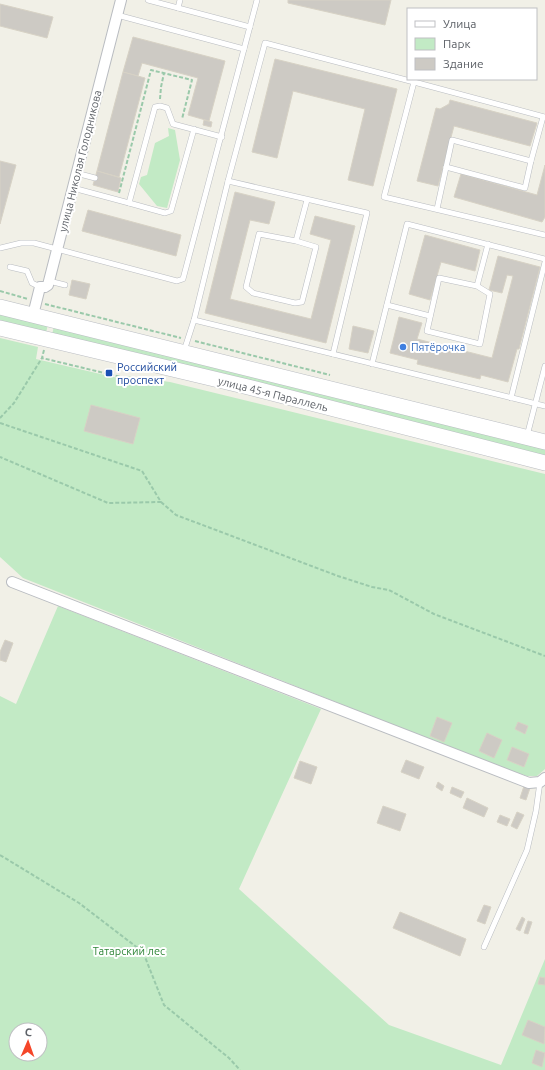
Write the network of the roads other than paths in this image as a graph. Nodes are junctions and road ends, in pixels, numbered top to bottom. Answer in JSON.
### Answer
{"nodes":[{"id":1,"x":121,"y":0,"type":"edge"},
{"id":2,"x":148,"y":0,"type":"edge"},
{"id":3,"x":180,"y":0,"type":"edge"},
{"id":4,"x":257,"y":0,"type":"edge"},
{"id":5,"x":178,"y":8,"type":"junction"},
{"id":6,"x":117,"y":15,"type":"junction"},
{"id":7,"x":250,"y":27,"type":"junction"},
{"id":8,"x":244,"y":49,"type":"junction"},
{"id":9,"x":414,"y":82,"type":"junction"},
{"id":10,"x":544,"y":117,"type":"edge"},
{"id":11,"x":194,"y":129,"type":"junction"},
{"id":12,"x":222,"y":137,"type":"junction"},
{"id":13,"x":531,"y":161,"type":"junction"},
{"id":14,"x":446,"y":167,"type":"junction"},
{"id":15,"x":76,"y":173,"type":"junction"},
{"id":16,"x":95,"y":178,"type":"dead end"},
{"id":17,"x":228,"y":181,"type":"junction"},
{"id":18,"x":73,"y":188,"type":"junction"},
{"id":19,"x":307,"y":200,"type":"junction"},
{"id":20,"x":129,"y":203,"type":"junction"},
{"id":21,"x":437,"y":209,"type":"junction"},
{"id":22,"x":545,"y":235,"type":"edge"},
{"id":23,"x":296,"y":241,"type":"junction"},
{"id":24,"x":488,"y":244,"type":"junction"},
{"id":25,"x":0,"y":248,"type":"edge"},
{"id":26,"x":57,"y":250,"type":"junction"},
{"id":27,"x":545,"y":259,"type":"edge"},
{"id":28,"x":545,"y":262,"type":"edge"},
{"id":29,"x":10,"y":267,"type":"dead end"},
{"id":30,"x":44,"y":284,"type":"junction"},
{"id":31,"x":65,"y":285,"type":"dead end"},
{"id":32,"x":477,"y":286,"type":"junction"},
{"id":33,"x":387,"y":305,"type":"junction"},
{"id":34,"x":0,"y":307,"type":"edge"},
{"id":35,"x":34,"y":308,"type":"junction"},
{"id":36,"x":430,"y":316,"type":"junction"},
{"id":37,"x":194,"y":320,"type":"junction"},
{"id":38,"x":0,"y":328,"type":"edge"},
{"id":39,"x":186,"y":346,"type":"junction"},
{"id":40,"x":333,"y":354,"type":"junction"},
{"id":41,"x":372,"y":364,"type":"junction"},
{"id":42,"x":545,"y":366,"type":"edge"},
{"id":43,"x":510,"y":398,"type":"junction"},
{"id":44,"x":535,"y":404,"type":"junction"},
{"id":45,"x":545,"y":406,"type":"edge"},
{"id":46,"x":527,"y":437,"type":"junction"},
{"id":47,"x":545,"y":442,"type":"edge"},
{"id":48,"x":545,"y":463,"type":"edge"},
{"id":49,"x":12,"y":582,"type":"dead end"},
{"id":50,"x":542,"y":780,"type":"edge"},
{"id":51,"x":484,"y":947,"type":"dead end"}],
"edges":[{"from":1,"to":6,"type":"street","name":"улица Николая Голодникова"},
{"from":2,"to":5,"type":"lane"},
{"from":3,"to":5,"type":"lane"},
{"from":4,"to":7,"type":"lane"},
{"from":5,"to":7,"type":"lane"},
{"from":6,"to":8,"type":"lane"},
{"from":6,"to":15,"type":"street","name":"улица Николая Голодникова"},
{"from":7,"to":8,"type":"lane"},
{"from":8,"to":12,"type":"lane"},
{"from":9,"to":10,"type":"lane"},
{"from":9,"to":17,"type":"lane"},
{"from":9,"to":21,"type":"lane"},
{"from":10,"to":13,"type":"lane"},
{"from":11,"to":12,"type":"lane"},
{"from":11,"to":20,"type":"lane"},
{"from":11,"to":20,"type":"lane"},
{"from":12,"to":26,"type":"lane"},
{"from":13,"to":14,"type":"lane"},
{"from":13,"to":14,"type":"lane"},
{"from":14,"to":21,"type":"lane"},
{"from":15,"to":16,"type":"lane"},
{"from":15,"to":18,"type":"street","name":"улица Николая Голодникова"},
{"from":17,"to":19,"type":"lane"},
{"from":17,"to":37,"type":"lane"},
{"from":18,"to":20,"type":"lane"},
{"from":18,"to":26,"type":"street","name":"улица Николая Голодникова"},
{"from":19,"to":23,"type":"lane"},
{"from":19,"to":40,"type":"lane"},
{"from":21,"to":22,"type":"lane"},
{"from":23,"to":23,"type":"lane"},
{"from":24,"to":27,"type":"lane"},
{"from":24,"to":32,"type":"lane"},
{"from":24,"to":33,"type":"lane"},
{"from":25,"to":26,"type":"lane"},
{"from":26,"to":30,"type":"street","name":"улица Николая Голодникова"},
{"from":28,"to":43,"type":"lane"},
{"from":29,"to":30,"type":"lane"},
{"from":30,"to":31,"type":"lane"},
{"from":30,"to":35,"type":"street","name":"улица Николая Голодникова"},
{"from":32,"to":36,"type":"lane"},
{"from":32,"to":36,"type":"lane"},
{"from":33,"to":36,"type":"lane"},
{"from":33,"to":41,"type":"lane"},
{"from":34,"to":35,"type":"main road","name":"улица 45-я Параллель"},
{"from":35,"to":39,"type":"main road","name":"улица 45-я Параллель"},
{"from":37,"to":39,"type":"lane"},
{"from":37,"to":40,"type":"lane"},
{"from":38,"to":48,"type":"main road","name":"улица 45-я Параллель"},
{"from":39,"to":46,"type":"main road","name":"улица 45-я Параллель"},
{"from":40,"to":41,"type":"lane"},
{"from":41,"to":43,"type":"lane"},
{"from":42,"to":44,"type":"lane"},
{"from":43,"to":44,"type":"lane"},
{"from":44,"to":45,"type":"lane"},
{"from":44,"to":46,"type":"lane"},
{"from":46,"to":47,"type":"main road","name":"улица 45-я Параллель"},
{"from":49,"to":50,"type":"street"},
{"from":50,"to":51,"type":"lane"}]}
